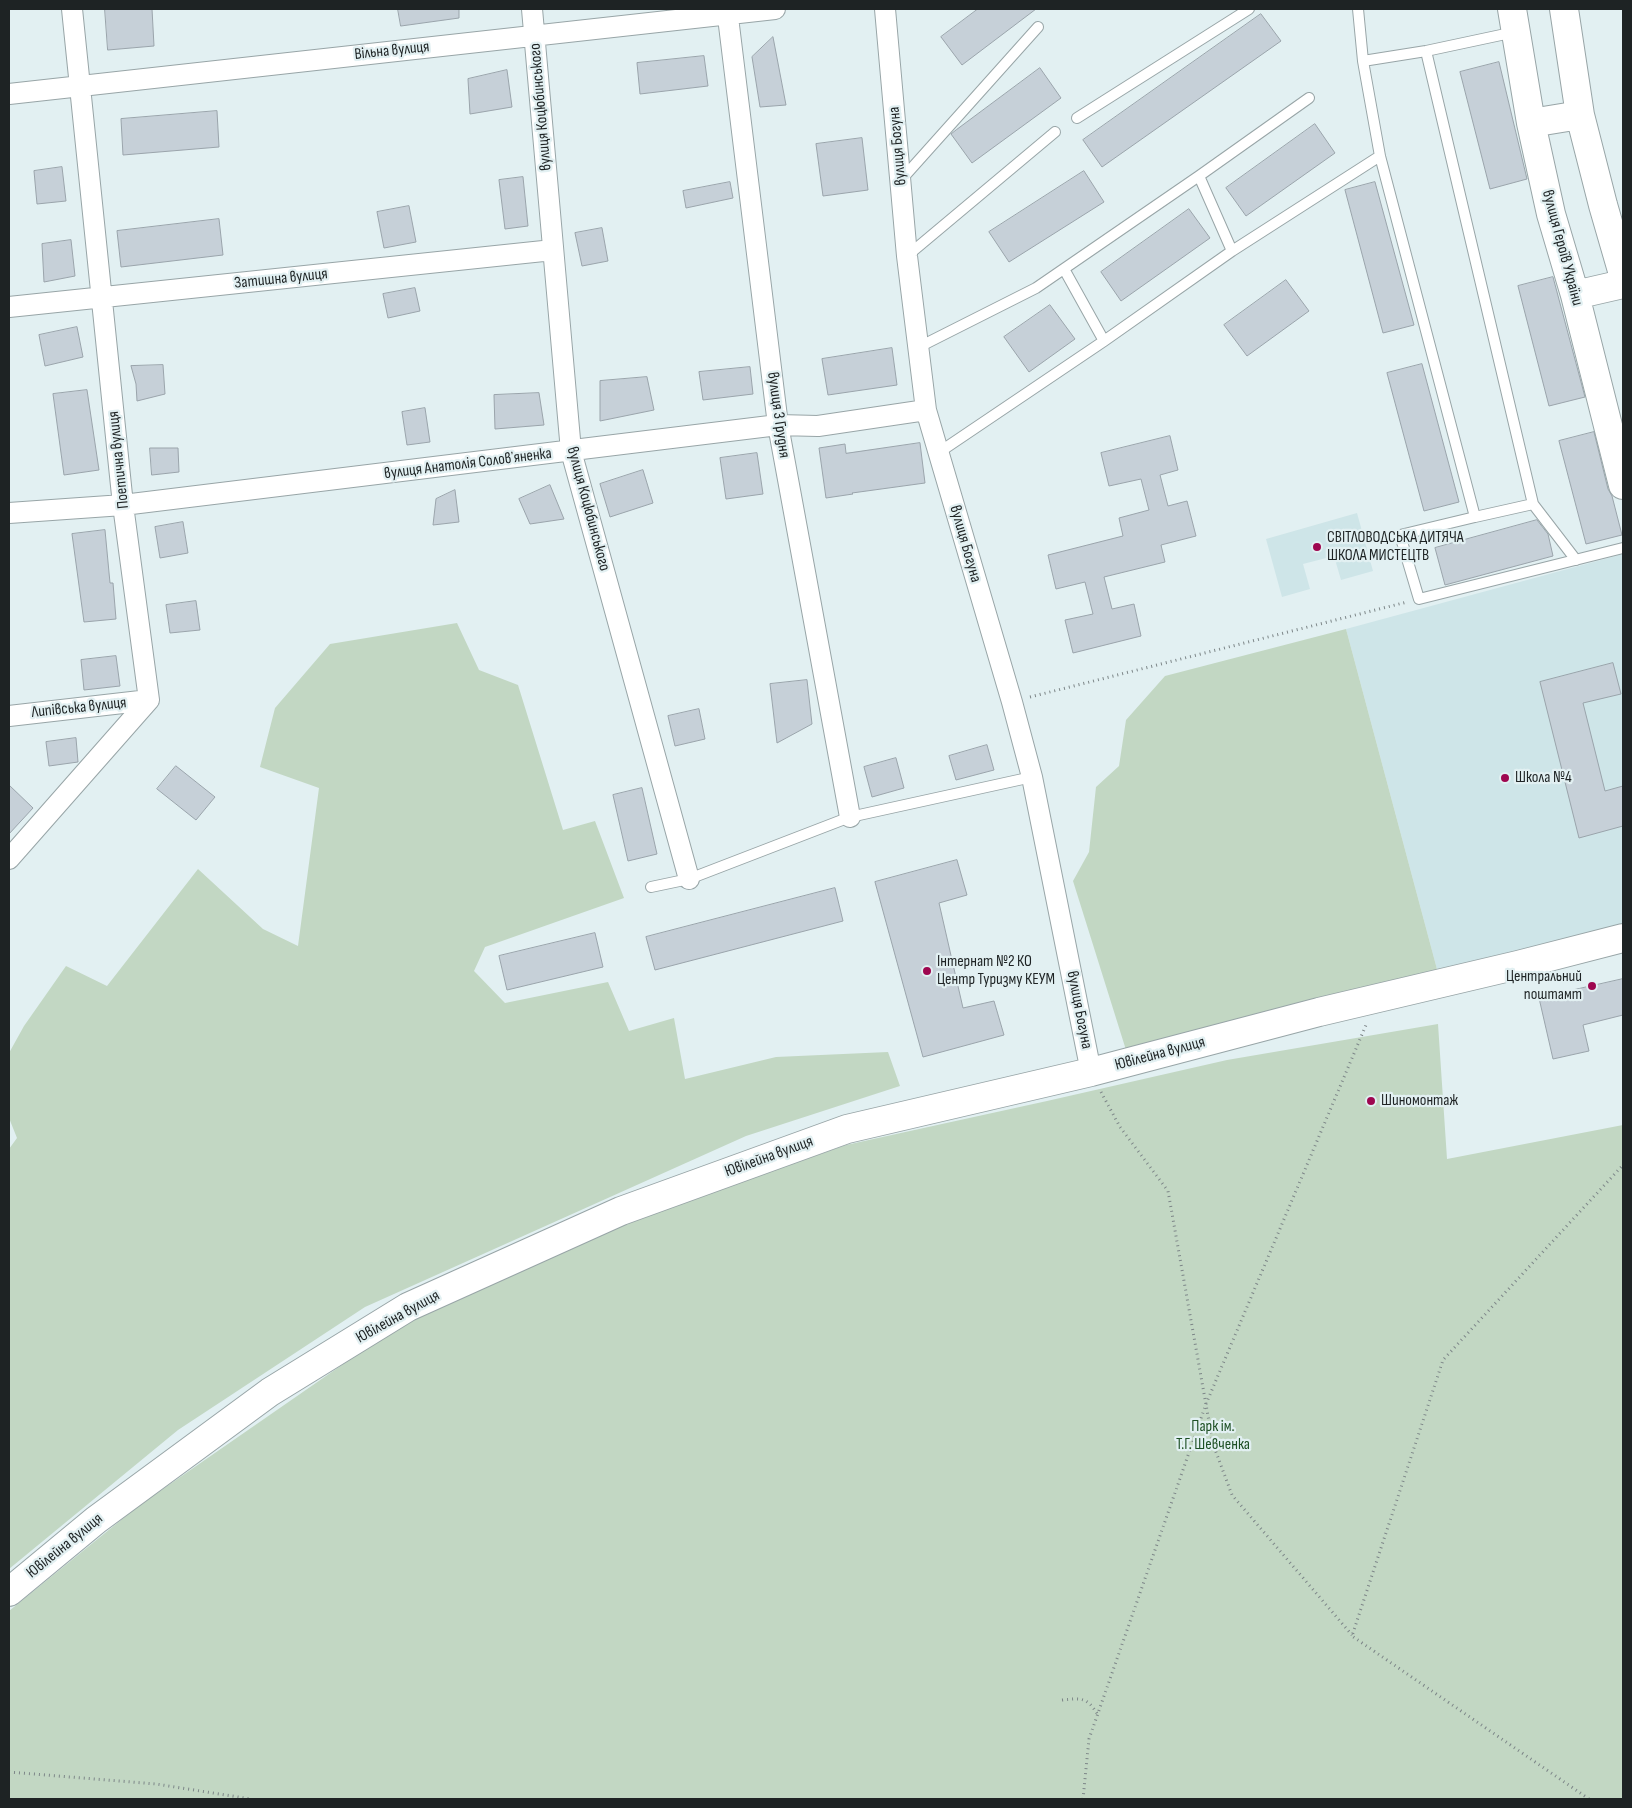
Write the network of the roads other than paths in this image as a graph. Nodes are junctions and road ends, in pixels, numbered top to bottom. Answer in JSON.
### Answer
{"nodes":[{"id":1,"x":72,"y":9,"type":"edge"},
{"id":2,"x":532,"y":9,"type":"edge"},
{"id":3,"x":775,"y":9,"type":"edge"},
{"id":4,"x":885,"y":9,"type":"edge"},
{"id":5,"x":1250,"y":9,"type":"edge"},
{"id":6,"x":1358,"y":9,"type":"edge"},
{"id":7,"x":1564,"y":9,"type":"edge"},
{"id":8,"x":727,"y":11,"type":"edge"},
{"id":9,"x":1513,"y":20,"type":"edge"},
{"id":10,"x":1038,"y":27,"type":"dead end"},
{"id":11,"x":535,"y":35,"type":"junction"},
{"id":12,"x":1426,"y":51,"type":"junction"},
{"id":13,"x":1363,"y":61,"type":"junction"},
{"id":14,"x":80,"y":86,"type":"junction"},
{"id":15,"x":9,"y":94,"type":"edge"},
{"id":16,"x":1308,"y":98,"type":"dead end"},
{"id":17,"x":1580,"y":115,"type":"junction"},
{"id":18,"x":1078,"y":118,"type":"dead end"},
{"id":19,"x":1531,"y":123,"type":"junction"},
{"id":20,"x":1055,"y":132,"type":"dead end"},
{"id":21,"x":1380,"y":156,"type":"junction"},
{"id":22,"x":1199,"y":176,"type":"junction"},
{"id":23,"x":901,"y":179,"type":"junction"},
{"id":24,"x":553,"y":250,"type":"junction"},
{"id":25,"x":1232,"y":251,"type":"junction"},
{"id":26,"x":907,"y":256,"type":"junction"},
{"id":27,"x":1064,"y":269,"type":"junction"},
{"id":28,"x":1623,"y":274,"type":"edge"},
{"id":29,"x":1623,"y":284,"type":"edge"},
{"id":30,"x":1575,"y":295,"type":"junction"},
{"id":31,"x":103,"y":297,"type":"junction"},
{"id":32,"x":9,"y":307,"type":"edge"},
{"id":33,"x":1104,"y":341,"type":"junction"},
{"id":34,"x":917,"y":348,"type":"junction"},
{"id":35,"x":926,"y":410,"type":"junction"},
{"id":36,"x":778,"y":425,"type":"junction"},
{"id":37,"x":571,"y":452,"type":"junction"},
{"id":38,"x":938,"y":453,"type":"junction"},
{"id":39,"x":1623,"y":485,"type":"edge"},
{"id":40,"x":1533,"y":504,"type":"junction"},
{"id":41,"x":123,"y":505,"type":"junction"},
{"id":42,"x":9,"y":513,"type":"edge"},
{"id":43,"x":1475,"y":518,"type":"junction"},
{"id":44,"x":1623,"y":548,"type":"edge"},
{"id":45,"x":1576,"y":560,"type":"junction"},
{"id":46,"x":149,"y":700,"type":"junction"},
{"id":47,"x":9,"y":716,"type":"edge"},
{"id":48,"x":1032,"y":777,"type":"junction"},
{"id":49,"x":850,"y":817,"type":"junction"},
{"id":50,"x":9,"y":859,"type":"edge"},
{"id":51,"x":689,"y":879,"type":"junction"},
{"id":52,"x":651,"y":887,"type":"dead end"},
{"id":53,"x":1623,"y":938,"type":"edge"},
{"id":54,"x":1091,"y":1072,"type":"junction"},
{"id":55,"x":9,"y":1592,"type":"edge"}],
"edges":[{"from":1,"to":14,"type":"street","name":"Поетична вулиця"},
{"from":2,"to":11,"type":"street","name":"вулиця Коцюбинського"},
{"from":3,"to":8,"type":"street","name":"Вільна вулиця"},
{"from":4,"to":23,"type":"street","name":"вулиця Богуна"},
{"from":5,"to":18,"type":"lane"},
{"from":6,"to":13,"type":"lane"},
{"from":7,"to":17,"type":"street"},
{"from":8,"to":11,"type":"street","name":"Вільна вулиця"},
{"from":8,"to":36,"type":"street","name":"вулиця 3 Грудня"},
{"from":9,"to":12,"type":"lane"},
{"from":9,"to":19,"type":"street","name":"вулиця Героїв України"},
{"from":10,"to":23,"type":"lane"},
{"from":11,"to":14,"type":"street","name":"Вільна вулиця"},
{"from":11,"to":24,"type":"street","name":"вулиця Коцюбинського"},
{"from":12,"to":13,"type":"lane"},
{"from":12,"to":40,"type":"lane"},
{"from":13,"to":21,"type":"lane"},
{"from":14,"to":15,"type":"street","name":"Вільна вулиця"},
{"from":14,"to":31,"type":"street","name":"Поетична вулиця"},
{"from":16,"to":22,"type":"lane"},
{"from":17,"to":19,"type":"street"},
{"from":17,"to":28,"type":"street"},
{"from":19,"to":30,"type":"street","name":"вулиця Героїв України"},
{"from":20,"to":26,"type":"lane"},
{"from":21,"to":25,"type":"lane"},
{"from":21,"to":43,"type":"lane"},
{"from":22,"to":25,"type":"lane"},
{"from":22,"to":27,"type":"lane"},
{"from":23,"to":26,"type":"street","name":"вулиця Богуна"},
{"from":24,"to":31,"type":"street","name":"Затишна вулиця"},
{"from":24,"to":37,"type":"street","name":"вулиця Коцюбинського"},
{"from":25,"to":33,"type":"lane"},
{"from":26,"to":34,"type":"street","name":"вулиця Богуна"},
{"from":27,"to":33,"type":"lane"},
{"from":27,"to":34,"type":"lane"},
{"from":29,"to":30,"type":"street"},
{"from":30,"to":39,"type":"street","name":"вулиця Героїв України"},
{"from":31,"to":32,"type":"street","name":"Затишна вулиця"},
{"from":31,"to":41,"type":"street","name":"Поетична вулиця"},
{"from":33,"to":38,"type":"lane"},
{"from":34,"to":35,"type":"street","name":"вулиця Богуна"},
{"from":35,"to":36,"type":"street","name":"вулиця Анатолія Соловʼяненка"},
{"from":35,"to":38,"type":"street","name":"вулиця Богуна"},
{"from":36,"to":37,"type":"street","name":"вулиця Анатолія Соловʼяненка"},
{"from":36,"to":49,"type":"street","name":"вулиця 3 Грудня"},
{"from":37,"to":41,"type":"street","name":"вулиця Анатолія Соловʼяненка"},
{"from":37,"to":51,"type":"street","name":"вулиця Коцюбинського"},
{"from":38,"to":48,"type":"street","name":"вулиця Богуна"},
{"from":40,"to":43,"type":"lane"},
{"from":40,"to":45,"type":"lane"},
{"from":41,"to":42,"type":"street","name":"вулиця Анатолія Соловʼяненка"},
{"from":41,"to":46,"type":"street","name":"Поетична вулиця"},
{"from":43,"to":45,"type":"lane"},
{"from":44,"to":45,"type":"lane"},
{"from":46,"to":47,"type":"street","name":"Липівська вулиця"},
{"from":46,"to":50,"type":"street"},
{"from":48,"to":49,"type":"lane"},
{"from":48,"to":54,"type":"street","name":"вулиця Богуна"},
{"from":49,"to":51,"type":"lane"},
{"from":51,"to":52,"type":"lane"},
{"from":53,"to":54,"type":"street","name":"Ювілейна вулиця"},
{"from":54,"to":55,"type":"street","name":"Ювілейна вулиця"}]}
